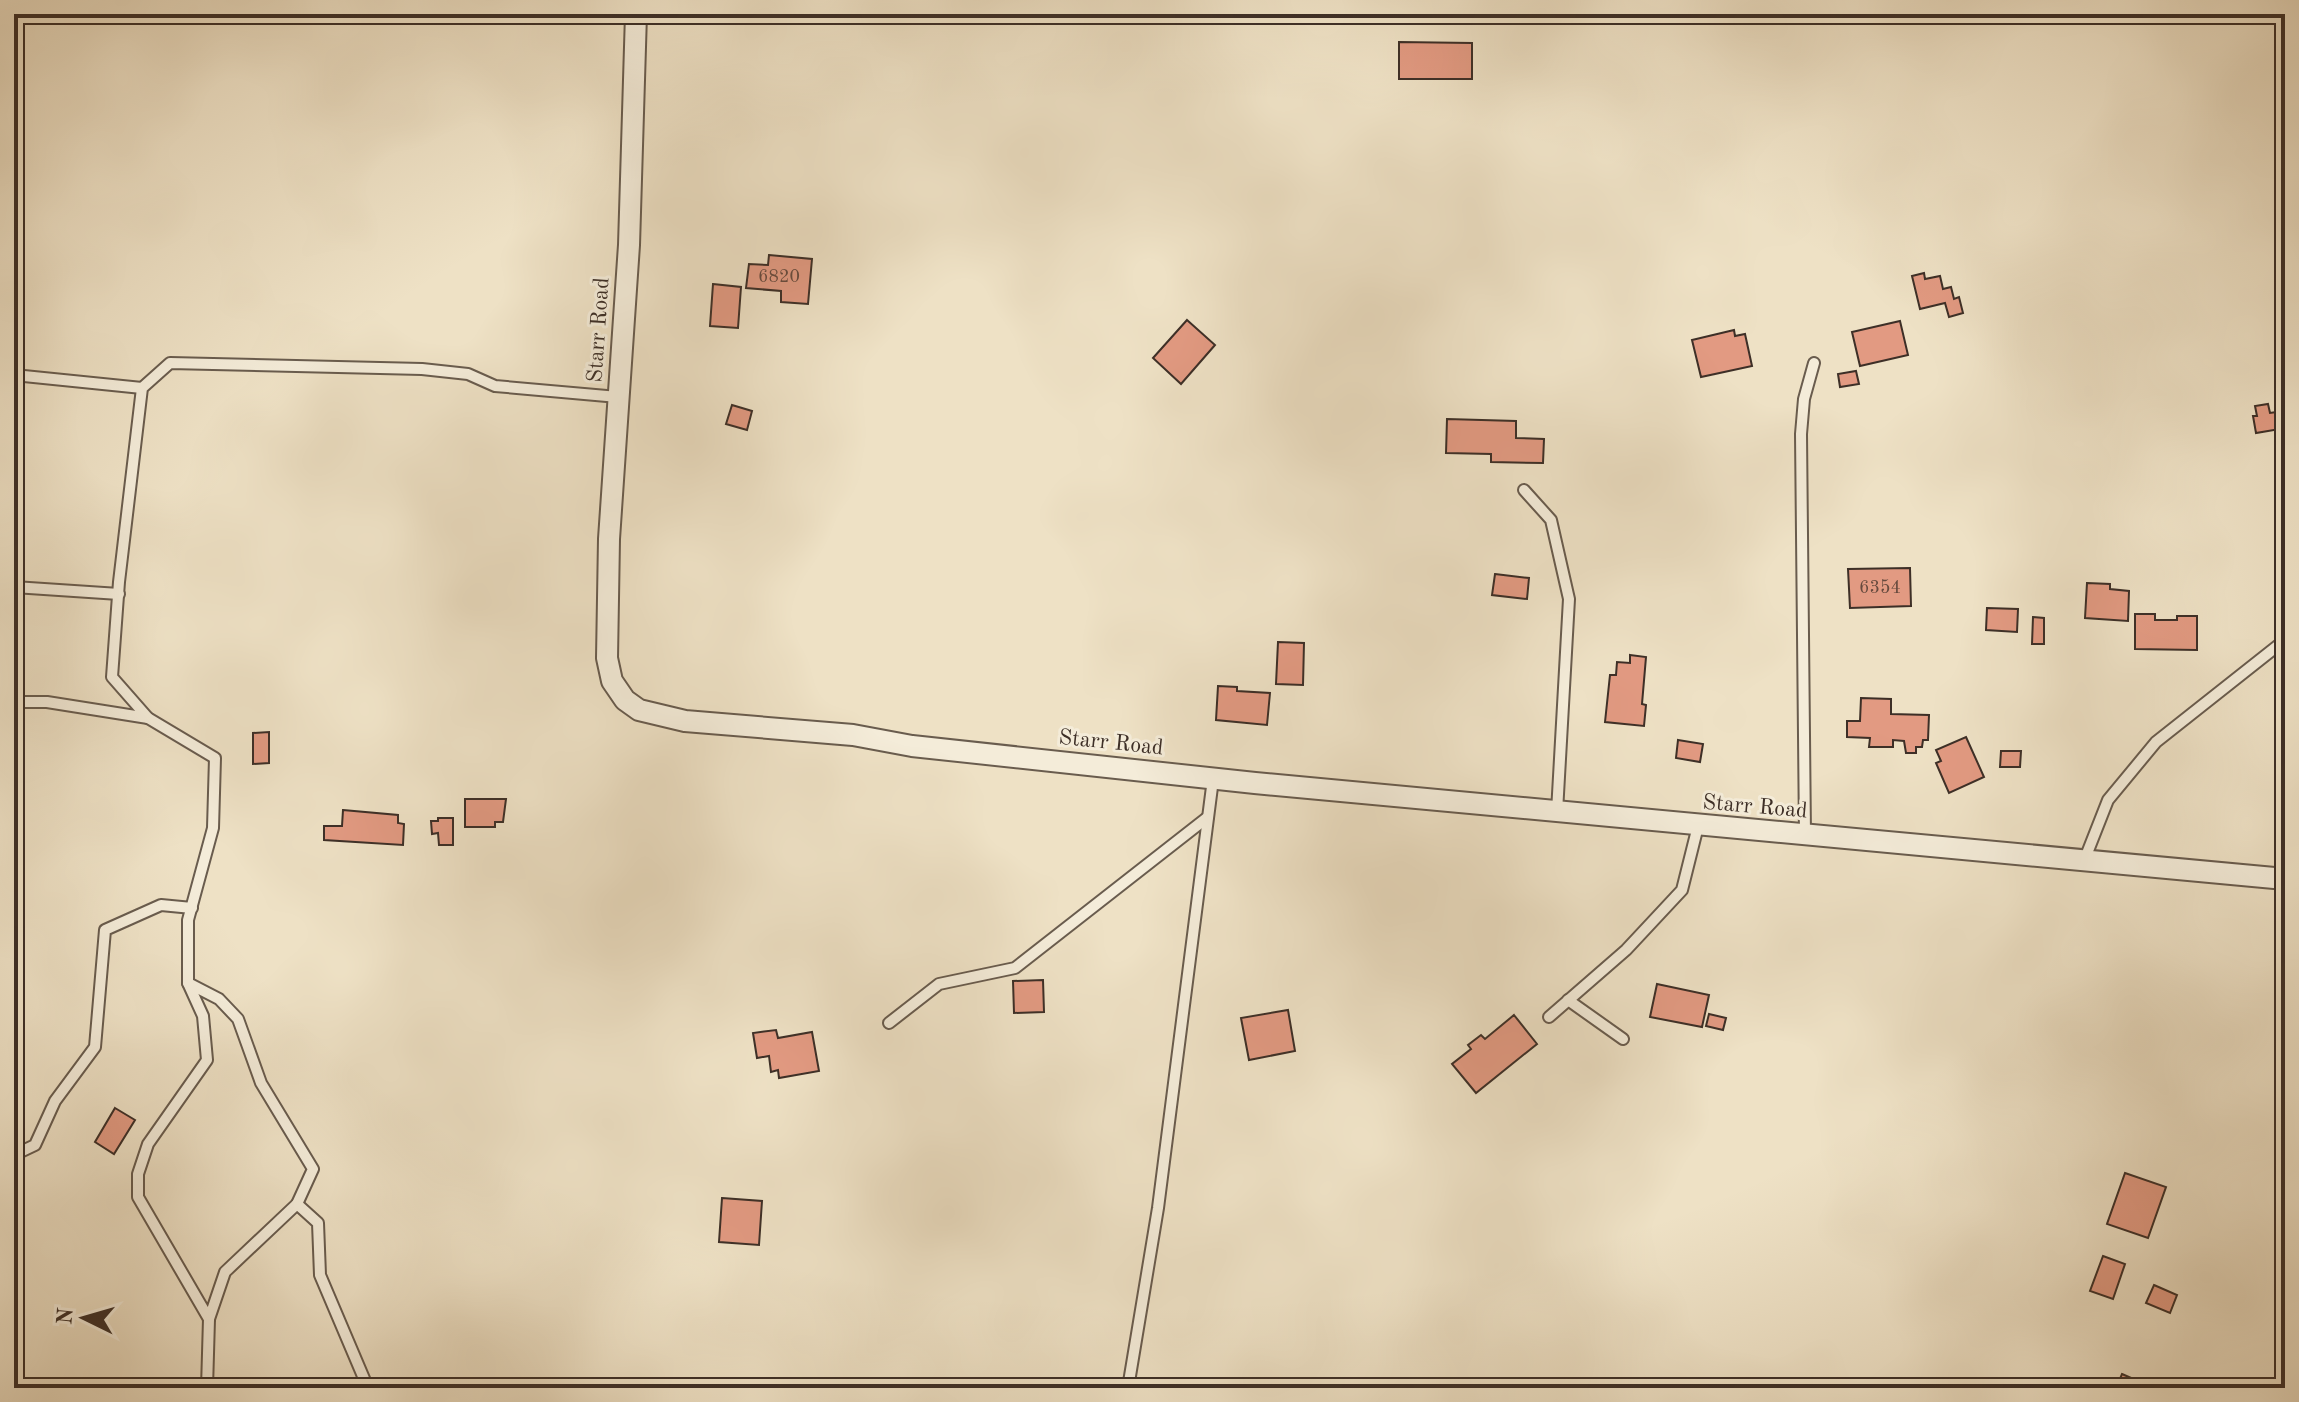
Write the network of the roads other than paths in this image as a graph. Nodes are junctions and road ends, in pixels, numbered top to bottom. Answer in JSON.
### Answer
{"nodes":[{"id":1,"x":636,"y":14,"type":"edge"},
{"id":2,"x":1814,"y":363,"type":"dead end"},
{"id":3,"x":14,"y":375,"type":"edge"},
{"id":4,"x":142,"y":388,"type":"junction"},
{"id":5,"x":618,"y":397,"type":"junction"},
{"id":6,"x":1524,"y":490,"type":"dead end"},
{"id":7,"x":14,"y":587,"type":"edge"},
{"id":8,"x":119,"y":594,"type":"junction"},
{"id":9,"x":2285,"y":640,"type":"edge"},
{"id":10,"x":14,"y":702,"type":"edge"},
{"id":11,"x":148,"y":718,"type":"junction"},
{"id":12,"x":1213,"y":779,"type":"junction"},
{"id":13,"x":1557,"y":812,"type":"junction"},
{"id":14,"x":1208,"y":817,"type":"junction"},
{"id":15,"x":1698,"y":826,"type":"junction"},
{"id":16,"x":1805,"y":836,"type":"junction"},
{"id":17,"x":2084,"y":861,"type":"junction"},
{"id":18,"x":2285,"y":879,"type":"edge"},
{"id":19,"x":192,"y":908,"type":"junction"},
{"id":20,"x":188,"y":983,"type":"junction"},
{"id":21,"x":1568,"y":1000,"type":"junction"},
{"id":22,"x":1549,"y":1017,"type":"dead end"},
{"id":23,"x":889,"y":1023,"type":"dead end"},
{"id":24,"x":1623,"y":1039,"type":"dead end"},
{"id":25,"x":14,"y":1155,"type":"edge"},
{"id":26,"x":297,"y":1204,"type":"junction"},
{"id":27,"x":209,"y":1319,"type":"junction"},
{"id":28,"x":207,"y":1388,"type":"edge"},
{"id":29,"x":368,"y":1388,"type":"edge"},
{"id":30,"x":1128,"y":1388,"type":"edge"}],
"edges":[{"from":1,"to":5,"type":"street","name":"Starr Road"},
{"from":2,"to":16,"type":"lane"},
{"from":3,"to":4,"type":"lane"},
{"from":4,"to":5,"type":"lane"},
{"from":4,"to":8,"type":"lane"},
{"from":5,"to":12,"type":"street","name":"Starr Road"},
{"from":6,"to":13,"type":"lane"},
{"from":7,"to":8,"type":"lane"},
{"from":8,"to":11,"type":"lane"},
{"from":9,"to":17,"type":"lane"},
{"from":10,"to":11,"type":"lane"},
{"from":11,"to":19,"type":"lane"},
{"from":12,"to":13,"type":"street","name":"Starr Road"},
{"from":12,"to":14,"type":"lane"},
{"from":13,"to":15,"type":"street","name":"Starr Road"},
{"from":14,"to":23,"type":"lane"},
{"from":14,"to":30,"type":"lane"},
{"from":15,"to":16,"type":"street","name":"Starr Road"},
{"from":15,"to":21,"type":"lane"},
{"from":16,"to":17,"type":"street","name":"Starr Road"},
{"from":17,"to":18,"type":"street","name":"Starr Road"},
{"from":19,"to":20,"type":"lane"},
{"from":19,"to":25,"type":"lane"},
{"from":20,"to":26,"type":"lane"},
{"from":20,"to":27,"type":"lane"},
{"from":21,"to":22,"type":"lane"},
{"from":21,"to":24,"type":"lane"},
{"from":26,"to":27,"type":"lane"},
{"from":26,"to":29,"type":"lane"},
{"from":27,"to":28,"type":"lane"}]}
